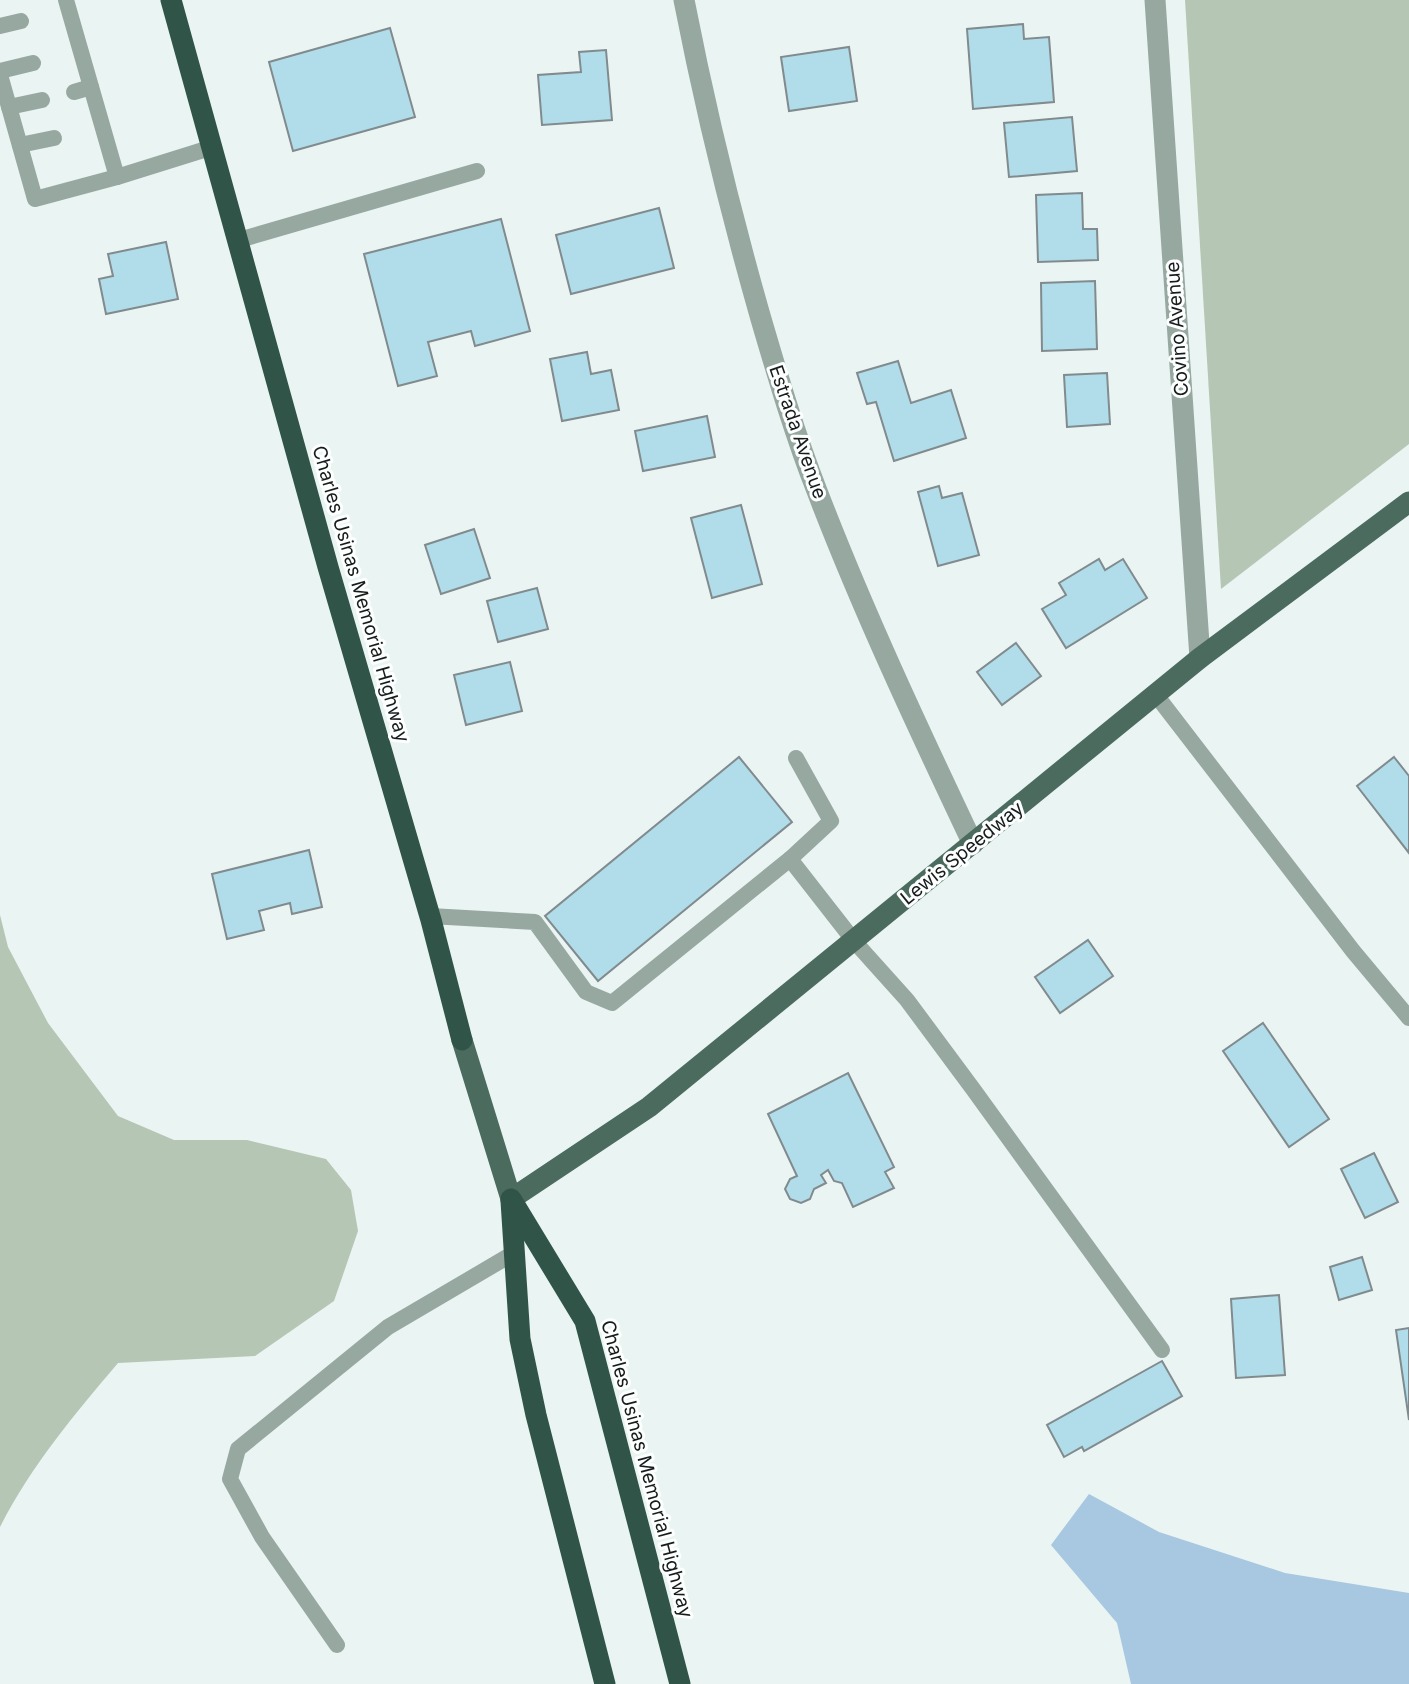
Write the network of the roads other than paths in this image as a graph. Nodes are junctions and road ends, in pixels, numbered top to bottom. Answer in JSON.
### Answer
{"nodes":[{"id":1,"x":171,"y":0,"type":"edge"},
{"id":2,"x":684,"y":0,"type":"edge"},
{"id":3,"x":1155,"y":0,"type":"edge"},
{"id":4,"x":67,"y":4,"type":"edge"},
{"id":5,"x":51,"y":15,"type":"dead end"},
{"id":6,"x":21,"y":21,"type":"dead end"},
{"id":7,"x":0,"y":26,"type":"edge"},
{"id":8,"x":80,"y":51,"type":"junction"},
{"id":9,"x":64,"y":56,"type":"dead end"},
{"id":10,"x":33,"y":64,"type":"dead end"},
{"id":11,"x":0,"y":73,"type":"edge"},
{"id":12,"x":91,"y":87,"type":"junction"},
{"id":13,"x":74,"y":92,"type":"dead end"},
{"id":14,"x":43,"y":100,"type":"dead end"},
{"id":15,"x":9,"y":107,"type":"junction"},
{"id":16,"x":102,"y":125,"type":"junction"},
{"id":17,"x":86,"y":130,"type":"dead end"},
{"id":18,"x":54,"y":138,"type":"dead end"},
{"id":19,"x":20,"y":145,"type":"junction"},
{"id":20,"x":213,"y":147,"type":"junction"},
{"id":21,"x":477,"y":171,"type":"dead end"},
{"id":22,"x":117,"y":177,"type":"junction"},
{"id":23,"x":239,"y":240,"type":"junction"},
{"id":24,"x":1409,"y":502,"type":"edge"},
{"id":25,"x":1200,"y":659,"type":"junction"},
{"id":26,"x":1156,"y":695,"type":"junction"},
{"id":27,"x":796,"y":758,"type":"dead end"},
{"id":28,"x":973,"y":844,"type":"junction"},
{"id":29,"x":790,"y":859,"type":"junction"},
{"id":30,"x":430,"y":916,"type":"junction"},
{"id":31,"x":854,"y":941,"type":"junction"},
{"id":32,"x":1409,"y":1018,"type":"edge"},
{"id":33,"x":462,"y":1040,"type":"joint"},
{"id":34,"x":511,"y":1199,"type":"junction"},
{"id":35,"x":514,"y":1253,"type":"junction"},
{"id":36,"x":1162,"y":1350,"type":"dead end"},
{"id":37,"x":337,"y":1646,"type":"dead end"},
{"id":38,"x":605,"y":1684,"type":"edge"},
{"id":39,"x":680,"y":1684,"type":"edge"}],
"edges":[{"from":1,"to":20,"type":"highway","name":"Charles Usinas Memorial Highway"},
{"from":2,"to":28,"type":"street","name":"Estrada Avenue"},
{"from":3,"to":25,"type":"street","name":"Covino Avenue"},
{"from":4,"to":5,"type":"lane"},
{"from":4,"to":8,"type":"lane"},
{"from":6,"to":7,"type":"lane"},
{"from":8,"to":9,"type":"lane"},
{"from":8,"to":12,"type":"lane"},
{"from":10,"to":11,"type":"lane"},
{"from":11,"to":15,"type":"lane"},
{"from":12,"to":13,"type":"lane"},
{"from":12,"to":16,"type":"lane"},
{"from":14,"to":15,"type":"lane"},
{"from":15,"to":19,"type":"lane"},
{"from":16,"to":17,"type":"lane"},
{"from":16,"to":22,"type":"lane"},
{"from":18,"to":19,"type":"lane"},
{"from":19,"to":22,"type":"lane"},
{"from":20,"to":22,"type":"lane"},
{"from":20,"to":23,"type":"highway","name":"Charles Usinas Memorial Highway"},
{"from":21,"to":23,"type":"lane"},
{"from":23,"to":30,"type":"highway","name":"Charles Usinas Memorial Highway"},
{"from":24,"to":25,"type":"main road","name":"Lewis Speedway"},
{"from":25,"to":26,"type":"main road","name":"Lewis Speedway"},
{"from":26,"to":28,"type":"main road","name":"Lewis Speedway"},
{"from":26,"to":32,"type":"lane"},
{"from":27,"to":29,"type":"lane"},
{"from":28,"to":31,"type":"main road","name":"Lewis Speedway"},
{"from":29,"to":30,"type":"lane"},
{"from":29,"to":31,"type":"lane"},
{"from":30,"to":33,"type":"highway","name":"Charles Usinas Memorial Highway"},
{"from":31,"to":34,"type":"main road","name":"Lewis Speedway"},
{"from":31,"to":36,"type":"lane"},
{"from":33,"to":34,"type":"main road","name":"Charles Usinas Memorial Highway"},
{"from":34,"to":35,"type":"highway","name":"Charles Usinas Memorial Highway"},
{"from":34,"to":39,"type":"highway","name":"Charles Usinas Memorial Highway"},
{"from":35,"to":37,"type":"lane"},
{"from":35,"to":38,"type":"highway","name":"Charles Usinas Memorial Highway"}]}
